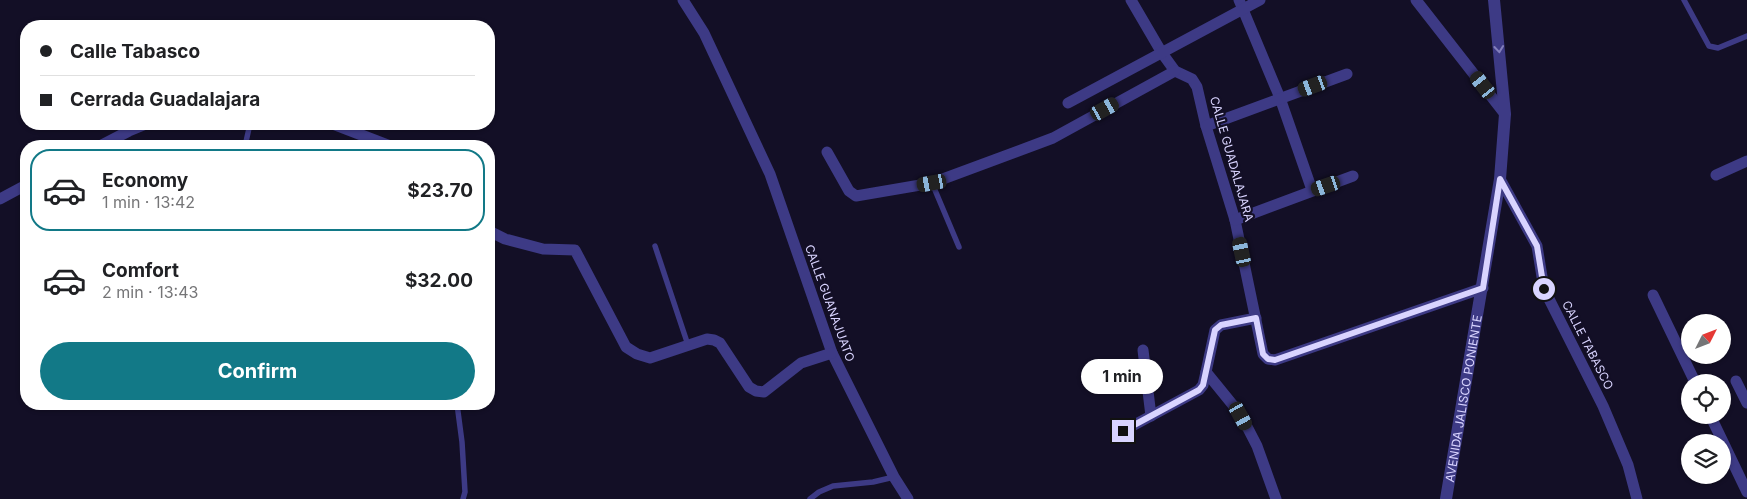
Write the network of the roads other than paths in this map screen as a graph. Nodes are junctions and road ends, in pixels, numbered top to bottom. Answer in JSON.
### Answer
{"nodes":[{"id":1,"x":683,"y":0,"type":"edge"},
{"id":2,"x":1131,"y":0,"type":"edge"},
{"id":3,"x":1260,"y":0,"type":"edge"},
{"id":4,"x":1416,"y":0,"type":"edge"},
{"id":5,"x":1494,"y":0,"type":"edge"},
{"id":6,"x":1684,"y":0,"type":"edge"},
{"id":7,"x":1241,"y":4,"type":"edge"},
{"id":8,"x":1747,"y":36,"type":"edge"},
{"id":9,"x":1162,"y":53,"type":"junction"},
{"id":10,"x":1175,"y":71,"type":"junction"},
{"id":11,"x":1347,"y":74,"type":"dead end"},
{"id":12,"x":1280,"y":98,"type":"junction"},
{"id":13,"x":1068,"y":104,"type":"dead end"},
{"id":14,"x":1505,"y":114,"type":"junction"},
{"id":15,"x":1206,"y":126,"type":"junction"},
{"id":16,"x":123,"y":130,"type":"edge"},
{"id":17,"x":349,"y":130,"type":"edge"},
{"id":18,"x":109,"y":140,"type":"edge"},
{"id":19,"x":374,"y":140,"type":"edge"},
{"id":20,"x":827,"y":152,"type":"dead end"},
{"id":21,"x":1747,"y":161,"type":"edge"},
{"id":22,"x":1716,"y":175,"type":"dead end"},
{"id":23,"x":1353,"y":176,"type":"dead end"},
{"id":24,"x":1500,"y":179,"type":"junction"},
{"id":25,"x":932,"y":183,"type":"junction"},
{"id":26,"x":20,"y":189,"type":"edge"},
{"id":27,"x":1312,"y":190,"type":"junction"},
{"id":28,"x":0,"y":200,"type":"edge"},
{"id":29,"x":1235,"y":220,"type":"junction"},
{"id":30,"x":495,"y":234,"type":"edge"},
{"id":31,"x":655,"y":246,"type":"dead end"},
{"id":32,"x":959,"y":247,"type":"dead end"},
{"id":33,"x":1483,"y":288,"type":"junction"},
{"id":34,"x":1653,"y":295,"type":"dead end"},
{"id":35,"x":1256,"y":318,"type":"junction"},
{"id":36,"x":688,"y":345,"type":"junction"},
{"id":37,"x":1143,"y":350,"type":"dead end"},
{"id":38,"x":832,"y":353,"type":"junction"},
{"id":39,"x":1206,"y":372,"type":"junction"},
{"id":40,"x":1691,"y":374,"type":"edge"},
{"id":41,"x":1736,"y":381,"type":"dead end"},
{"id":42,"x":1747,"y":402,"type":"edge"},
{"id":43,"x":458,"y":410,"type":"edge"},
{"id":44,"x":1151,"y":416,"type":"junction"},
{"id":45,"x":1714,"y":424,"type":"edge"},
{"id":46,"x":1123,"y":431,"type":"dead end"},
{"id":47,"x":894,"y":477,"type":"junction"},
{"id":48,"x":1747,"y":492,"type":"edge"},
{"id":49,"x":463,"y":499,"type":"edge"},
{"id":50,"x":810,"y":499,"type":"edge"},
{"id":51,"x":908,"y":499,"type":"edge"},
{"id":52,"x":1276,"y":499,"type":"edge"},
{"id":53,"x":1446,"y":499,"type":"edge"},
{"id":54,"x":1637,"y":499,"type":"edge"}],
"edges":[{"from":1,"to":38,"type":"street","name":"CALLE GUANAJUATO"},
{"from":2,"to":9,"type":"street","name":"CALLE GUADALAJARA"},
{"from":3,"to":7,"type":"street"},
{"from":4,"to":14,"type":"street"},
{"from":5,"to":14,"type":"street","name":"AVENIDA JALISCO PONIENTE","one_way":true},
{"from":6,"to":8,"type":"lane"},
{"from":7,"to":9,"type":"street"},
{"from":7,"to":12,"type":"street"},
{"from":9,"to":10,"type":"street","name":"CALLE GUADALAJARA"},
{"from":9,"to":13,"type":"street"},
{"from":10,"to":15,"type":"street","name":"CALLE GUADALAJARA"},
{"from":10,"to":25,"type":"street"},
{"from":11,"to":12,"type":"street"},
{"from":12,"to":15,"type":"street"},
{"from":12,"to":27,"type":"street"},
{"from":14,"to":24,"type":"street","name":"AVENIDA JALISCO PONIENTE"},
{"from":15,"to":29,"type":"street","name":"CALLE GUADALAJARA"},
{"from":16,"to":18,"type":"street"},
{"from":17,"to":19,"type":"street"},
{"from":20,"to":25,"type":"street"},
{"from":21,"to":22,"type":"street"},
{"from":23,"to":27,"type":"street"},
{"from":24,"to":33,"type":"street","name":"AVENIDA JALISCO PONIENTE"},
{"from":24,"to":54,"type":"street","name":"CALLE TABASCO"},
{"from":25,"to":32,"type":"lane"},
{"from":26,"to":28,"type":"street"},
{"from":27,"to":29,"type":"street"},
{"from":29,"to":35,"type":"street","name":"CALLE GUADALAJARA"},
{"from":30,"to":36,"type":"street"},
{"from":31,"to":36,"type":"lane"},
{"from":33,"to":35,"type":"street","name":"CALLE GUADALAJARA"},
{"from":33,"to":53,"type":"street","name":"AVENIDA JALISCO PONIENTE"},
{"from":34,"to":40,"type":"street"},
{"from":35,"to":39,"type":"street"},
{"from":36,"to":38,"type":"street"},
{"from":37,"to":44,"type":"street"},
{"from":38,"to":47,"type":"street","name":"CALLE GUANAJUATO"},
{"from":39,"to":44,"type":"street"},
{"from":39,"to":52,"type":"street"},
{"from":41,"to":42,"type":"street"},
{"from":43,"to":49,"type":"lane"},
{"from":44,"to":46,"type":"street"},
{"from":45,"to":48,"type":"street"},
{"from":47,"to":50,"type":"lane"},
{"from":47,"to":51,"type":"street","name":"CALLE GUANAJUATO"}]}
